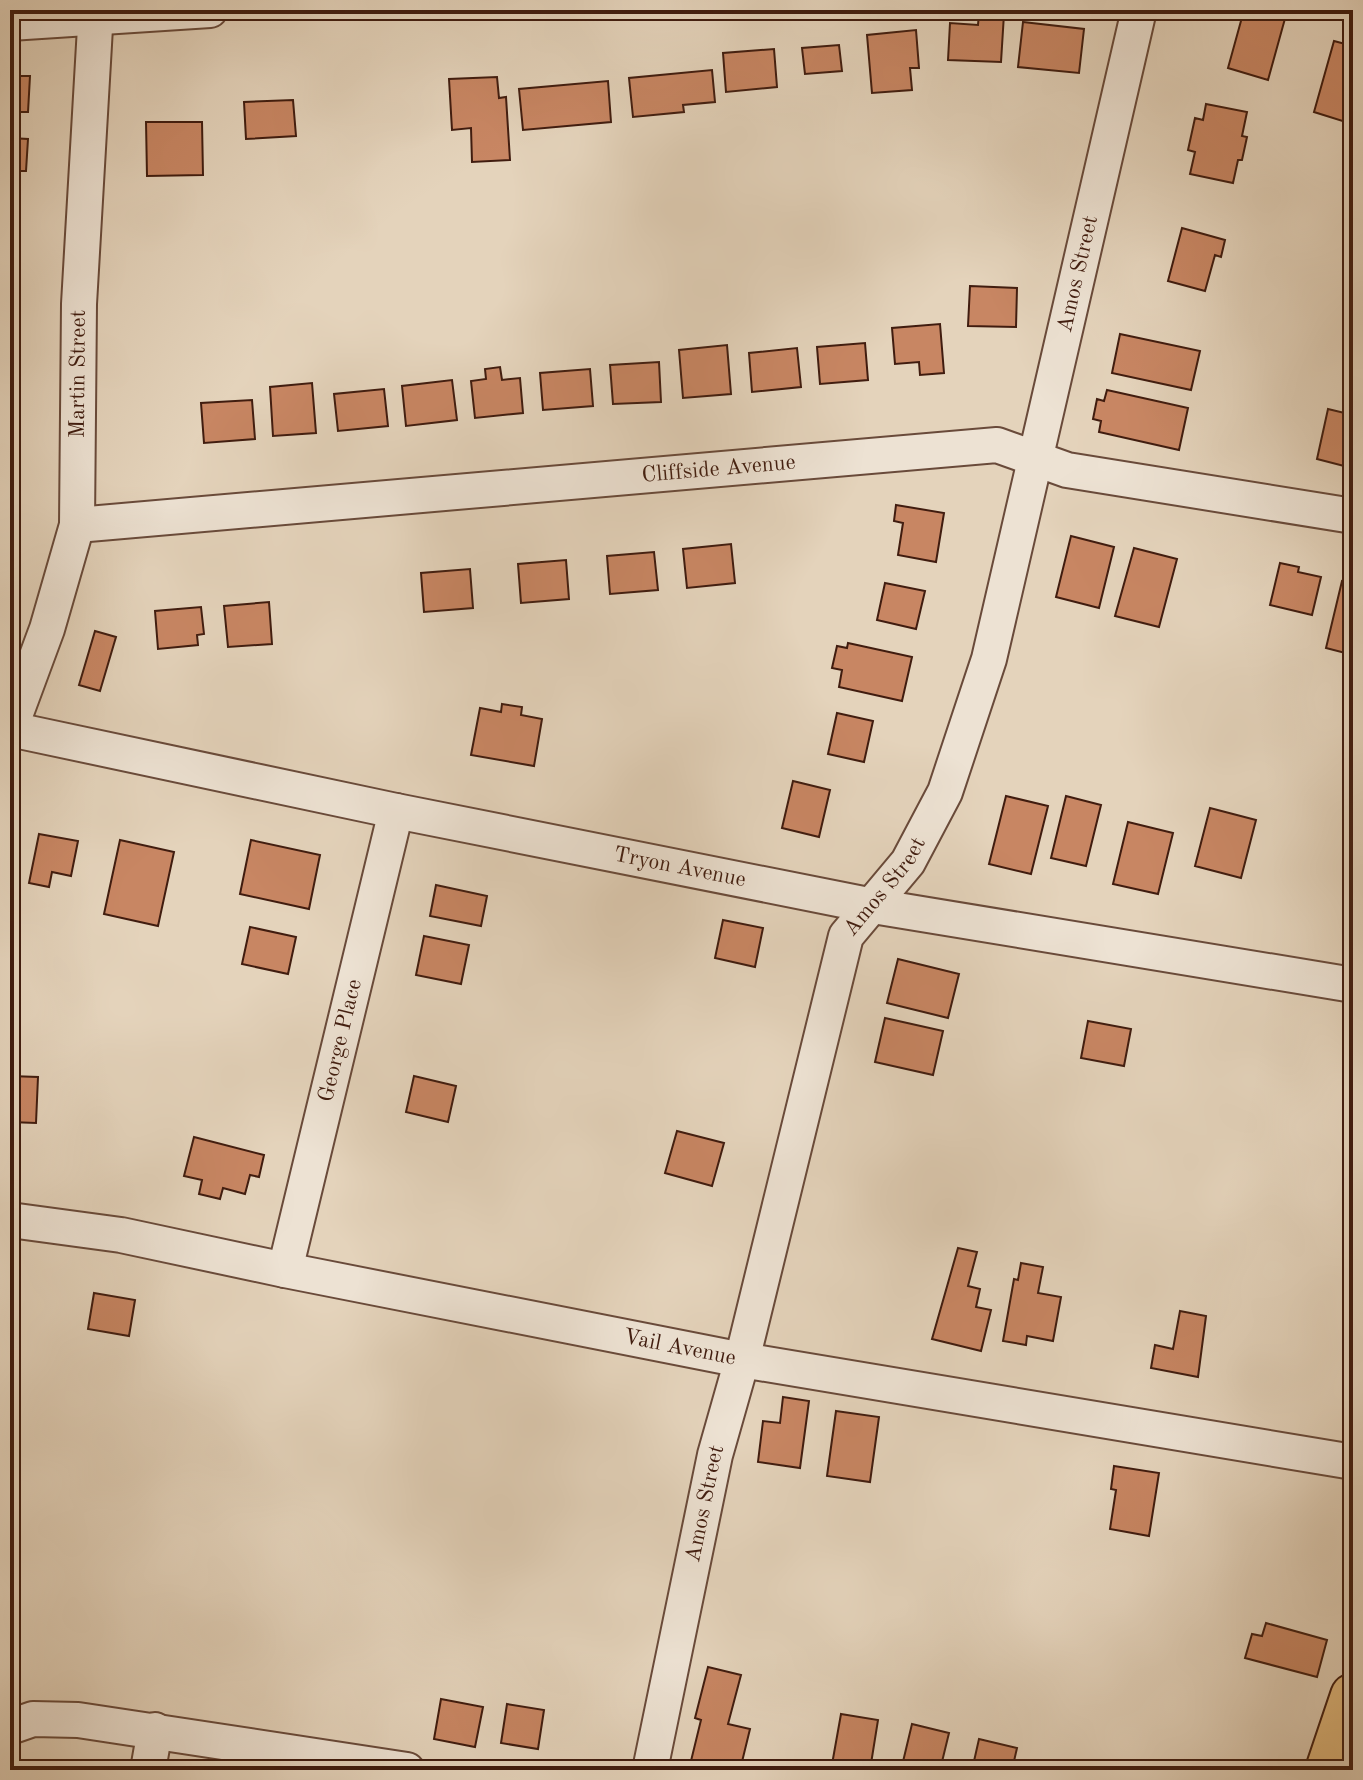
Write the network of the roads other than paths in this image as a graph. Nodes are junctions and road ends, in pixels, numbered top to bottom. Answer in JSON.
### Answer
{"nodes":[{"id":1,"x":210,"y":10,"type":"edge"},
{"id":2,"x":1139,"y":10,"type":"edge"},
{"id":3,"x":95,"y":14,"type":"edge"},
{"id":4,"x":10,"y":23,"type":"edge"},
{"id":5,"x":1035,"y":460,"type":"junction"},
{"id":6,"x":1353,"y":516,"type":"edge"},
{"id":7,"x":77,"y":525,"type":"junction"},
{"id":8,"x":10,"y":729,"type":"edge"},
{"id":9,"x":396,"y":811,"type":"junction"},
{"id":10,"x":873,"y":906,"type":"junction"},
{"id":11,"x":1353,"y":985,"type":"edge"},
{"id":12,"x":10,"y":1220,"type":"edge"},
{"id":13,"x":285,"y":1270,"type":"junction"},
{"id":14,"x":742,"y":1360,"type":"junction"},
{"id":15,"x":1353,"y":1462,"type":"edge"},
{"id":16,"x":1353,"y":1696,"type":"edge"},
{"id":17,"x":10,"y":1727,"type":"edge"},
{"id":18,"x":155,"y":1730,"type":"junction"},
{"id":19,"x":148,"y":1770,"type":"edge"},
{"id":20,"x":407,"y":1770,"type":"edge"},
{"id":21,"x":650,"y":1770,"type":"edge"},
{"id":22,"x":1328,"y":1770,"type":"edge"}],
"edges":[{"from":1,"to":3,"type":"street"},
{"from":2,"to":5,"type":"street","name":"Amos Street"},
{"from":3,"to":4,"type":"street"},
{"from":3,"to":7,"type":"street","name":"Martin Street"},
{"from":5,"to":6,"type":"street","name":"Cliffside Avenue"},
{"from":5,"to":7,"type":"street","name":"Cliffside Avenue"},
{"from":5,"to":10,"type":"street","name":"Amos Street"},
{"from":7,"to":8,"type":"street","name":"Martin Street"},
{"from":8,"to":9,"type":"street","name":"Tryon Avenue"},
{"from":9,"to":10,"type":"street","name":"Tryon Avenue"},
{"from":9,"to":13,"type":"street","name":"George Place"},
{"from":10,"to":11,"type":"street","name":"Tryon Avenue"},
{"from":10,"to":14,"type":"street","name":"Amos Street"},
{"from":12,"to":13,"type":"street","name":"Vail Avenue"},
{"from":13,"to":14,"type":"street","name":"Vail Avenue"},
{"from":14,"to":15,"type":"street","name":"Vail Avenue"},
{"from":14,"to":21,"type":"street","name":"Amos Street"},
{"from":16,"to":22,"type":"main road"},
{"from":17,"to":18,"type":"street"},
{"from":18,"to":19,"type":"street"},
{"from":18,"to":20,"type":"street"}]}
